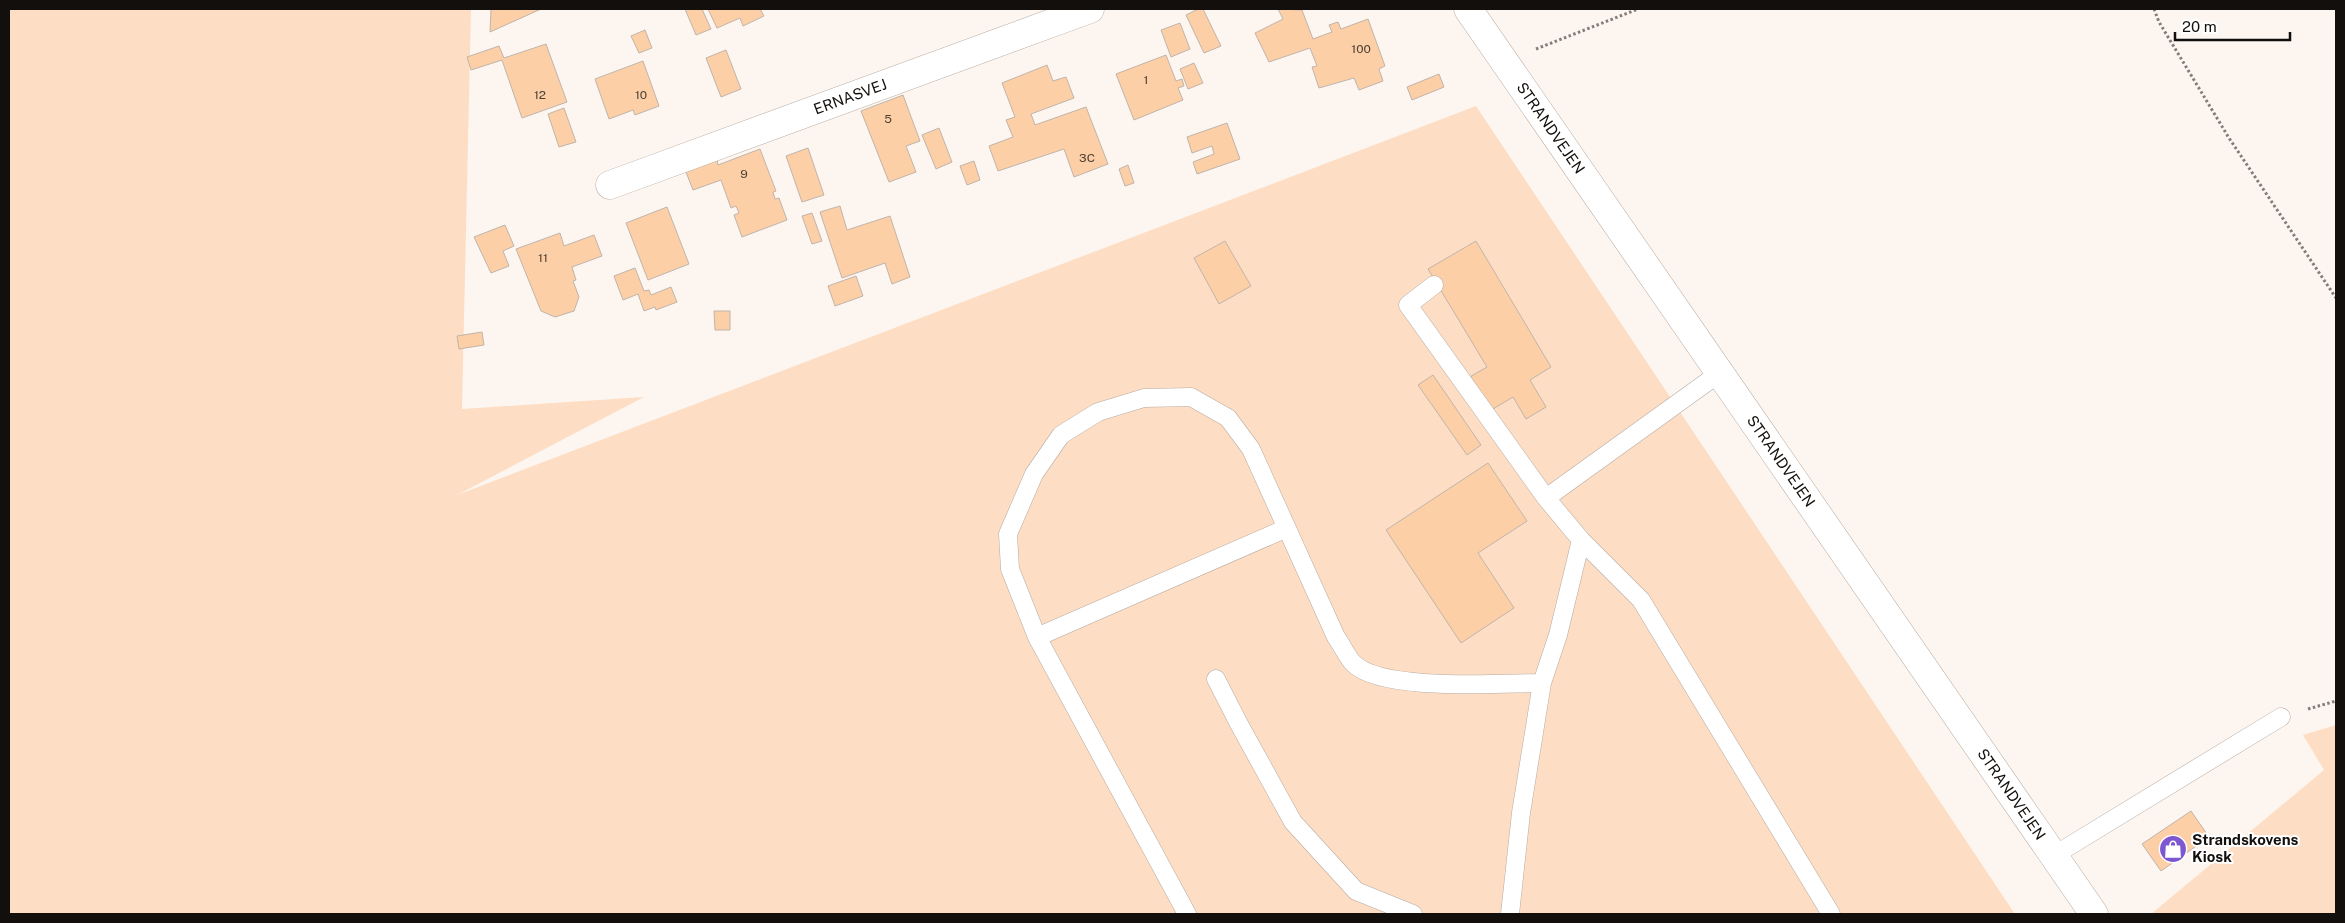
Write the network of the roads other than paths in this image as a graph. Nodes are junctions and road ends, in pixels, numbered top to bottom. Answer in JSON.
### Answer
{"nodes":[{"id":1,"x":1090,"y":9,"type":"edge"},
{"id":2,"x":1468,"y":9,"type":"edge"},
{"id":3,"x":610,"y":185,"type":"dead end"},
{"id":4,"x":1434,"y":285,"type":"dead end"},
{"id":5,"x":1721,"y":372,"type":"junction"},
{"id":6,"x":1546,"y":498,"type":"junction"},
{"id":7,"x":1287,"y":528,"type":"junction"},
{"id":8,"x":1581,"y":540,"type":"junction"},
{"id":9,"x":1038,"y":637,"type":"junction"},
{"id":10,"x":1216,"y":679,"type":"dead end"},
{"id":11,"x":1542,"y":683,"type":"junction"},
{"id":12,"x":2281,"y":717,"type":"dead end"},
{"id":13,"x":2053,"y":856,"type":"junction"},
{"id":14,"x":1187,"y":914,"type":"edge"},
{"id":15,"x":1413,"y":914,"type":"edge"},
{"id":16,"x":1510,"y":914,"type":"edge"},
{"id":17,"x":1831,"y":914,"type":"edge"},
{"id":18,"x":2094,"y":914,"type":"edge"}],
"edges":[{"from":1,"to":3,"type":"main road","name":"ERNASVEJ"},
{"from":2,"to":5,"type":"main road","name":"STRANDVEJEN"},
{"from":4,"to":6,"type":"lane"},
{"from":5,"to":6,"type":"lane"},
{"from":5,"to":13,"type":"main road","name":"STRANDVEJEN"},
{"from":6,"to":8,"type":"lane"},
{"from":7,"to":9,"type":"lane"},
{"from":7,"to":9,"type":"lane"},
{"from":7,"to":11,"type":"lane"},
{"from":8,"to":11,"type":"lane"},
{"from":8,"to":17,"type":"lane"},
{"from":9,"to":14,"type":"lane"},
{"from":10,"to":15,"type":"lane"},
{"from":11,"to":16,"type":"lane"},
{"from":12,"to":13,"type":"lane"},
{"from":13,"to":18,"type":"main road","name":"STRANDVEJEN"}]}
